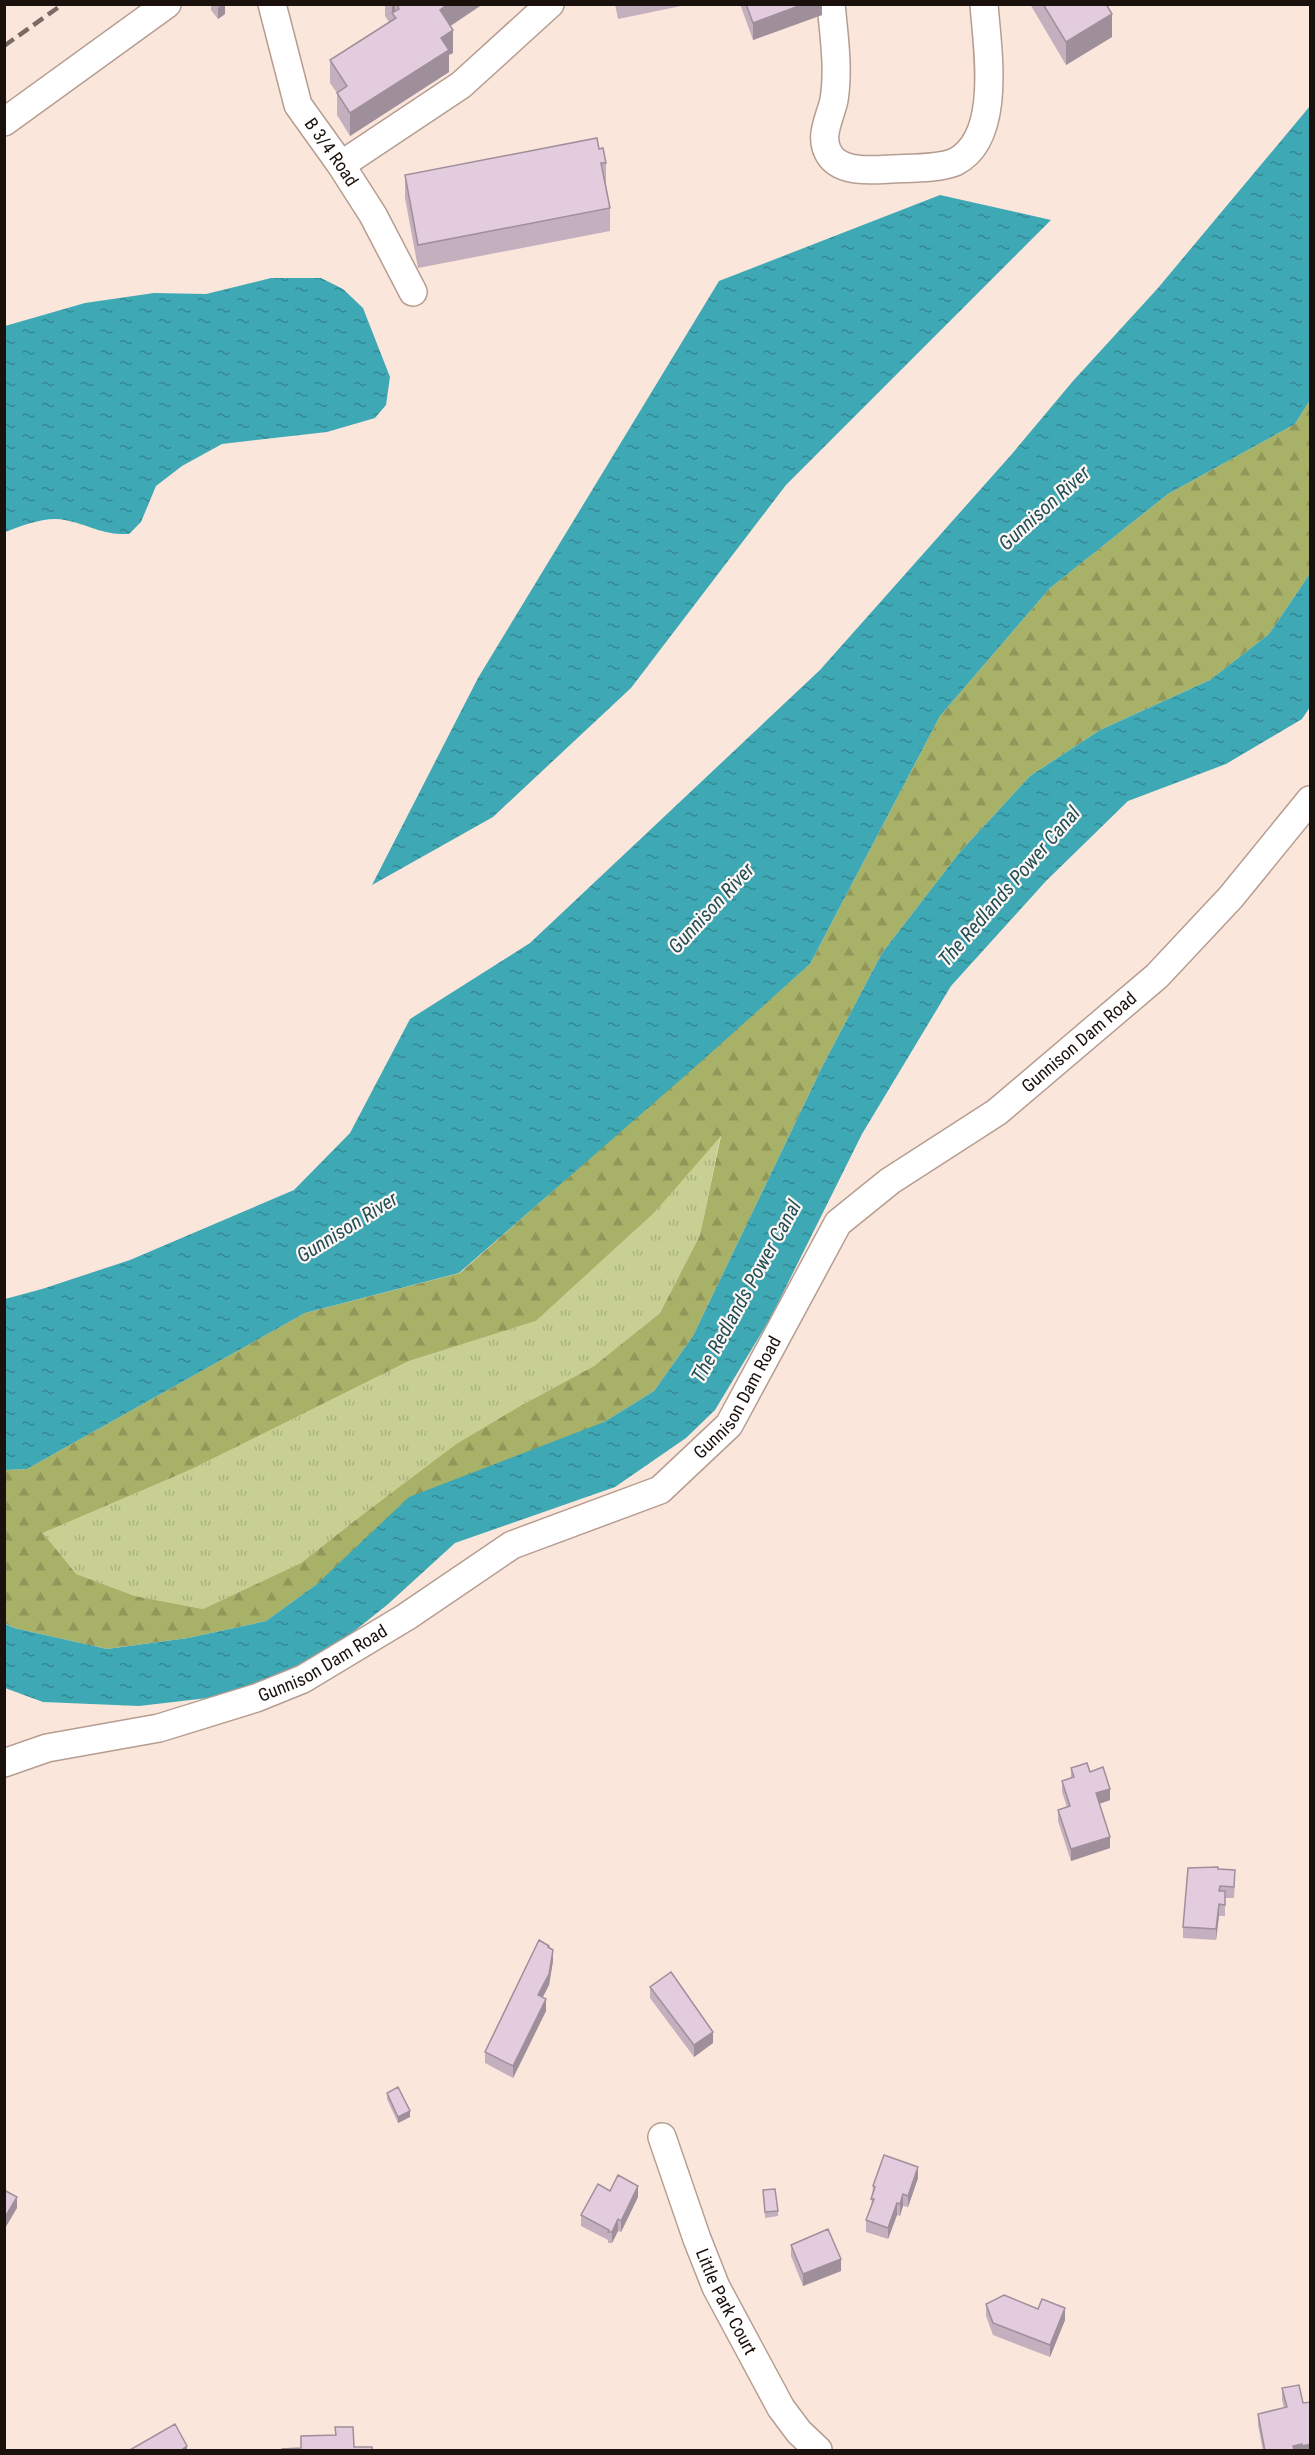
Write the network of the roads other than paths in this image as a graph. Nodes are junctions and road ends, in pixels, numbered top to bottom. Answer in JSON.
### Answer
{"nodes":[{"id":1,"x":167,"y":4,"type":"edge"},
{"id":2,"x":272,"y":4,"type":"edge"},
{"id":3,"x":550,"y":4,"type":"edge"},
{"id":4,"x":831,"y":4,"type":"edge"},
{"id":5,"x":984,"y":4,"type":"edge"},
{"id":6,"x":4,"y":122,"type":"edge"},
{"id":7,"x":341,"y":165,"type":"junction"},
{"id":8,"x":413,"y":292,"type":"dead end"},
{"id":9,"x":1311,"y":800,"type":"edge"},
{"id":10,"x":4,"y":1763,"type":"edge"},
{"id":11,"x":662,"y":2137,"type":"dead end"},
{"id":12,"x":818,"y":2451,"type":"edge"}],
"edges":[{"from":1,"to":6,"type":"street"},
{"from":2,"to":7,"type":"street","name":"B 3/4 Road"},
{"from":3,"to":7,"type":"street"},
{"from":4,"to":5,"type":"street"},
{"from":7,"to":8,"type":"street","name":"B 3/4 Road"},
{"from":9,"to":10,"type":"street","name":"Gunnison Dam Road"},
{"from":11,"to":12,"type":"street","name":"Little Park Court"}]}
